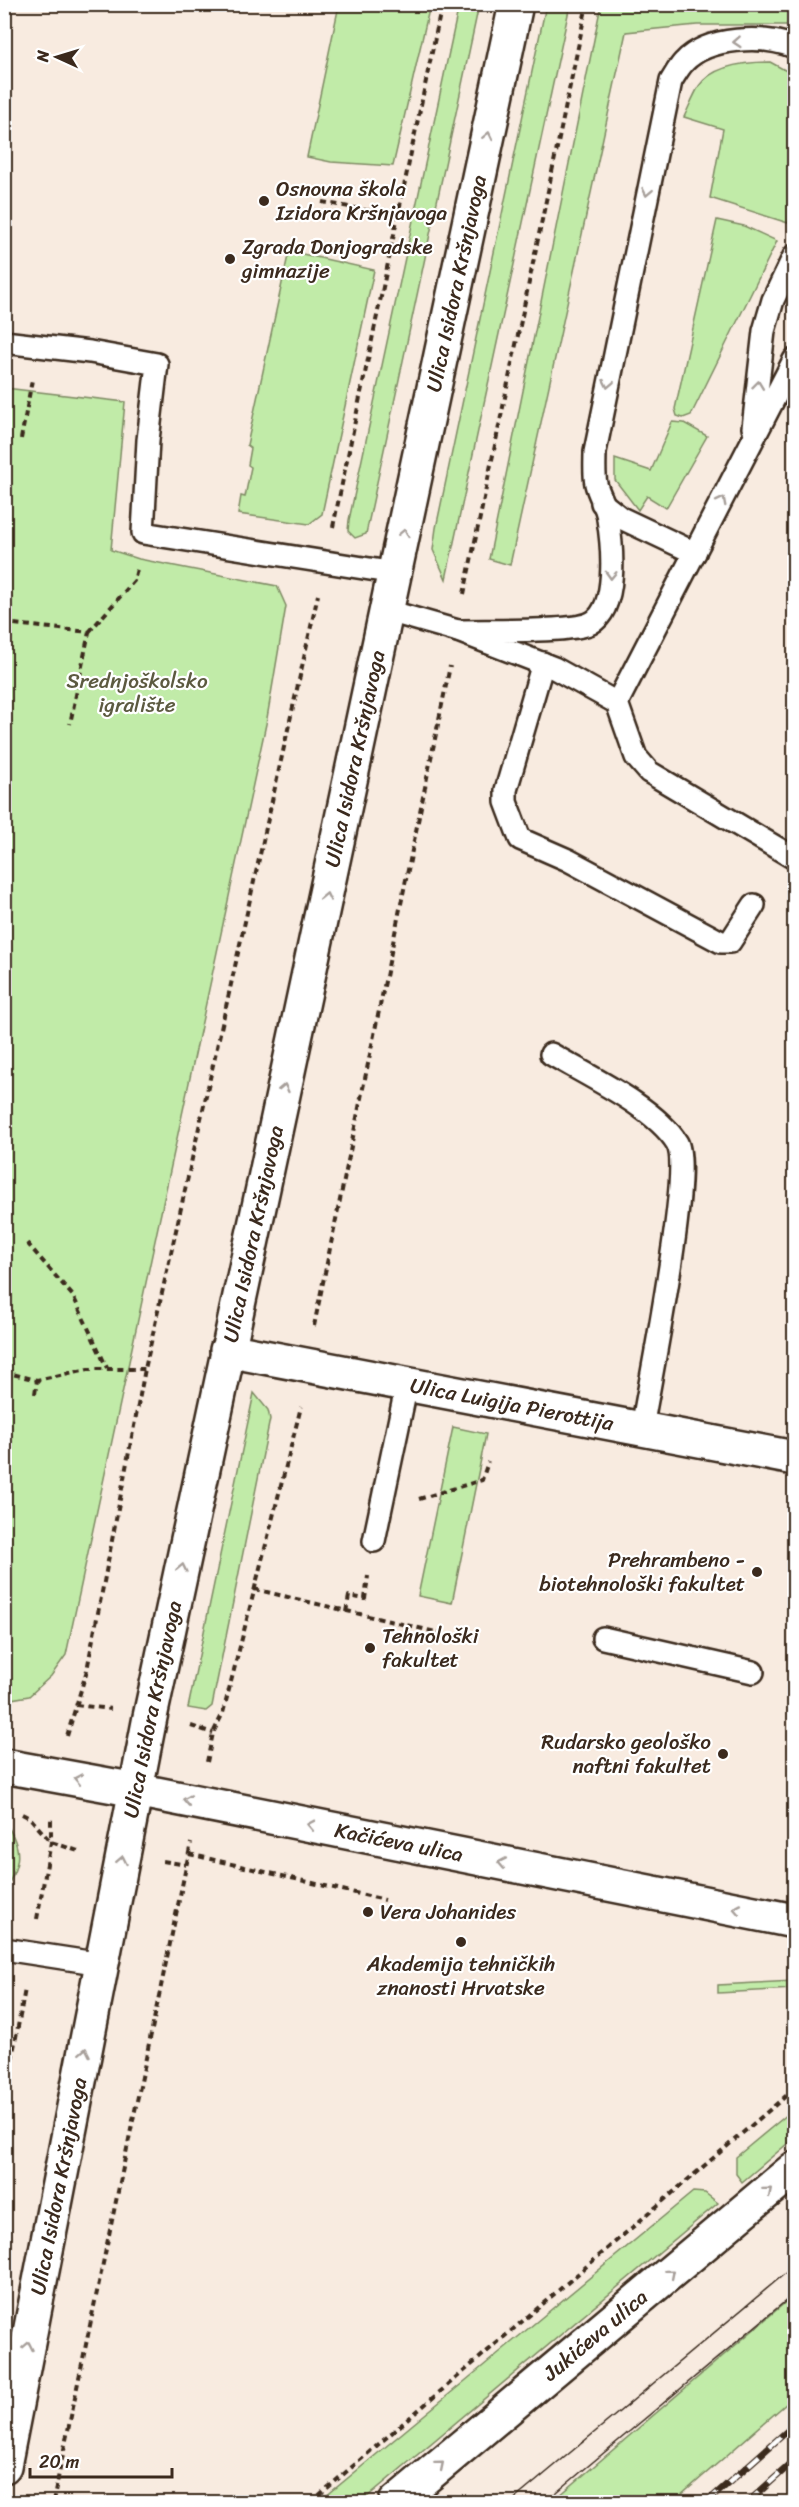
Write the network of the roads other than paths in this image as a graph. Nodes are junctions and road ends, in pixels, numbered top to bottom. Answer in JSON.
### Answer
{"nodes":[{"id":1,"x":516,"y":4,"type":"edge"},
{"id":2,"x":795,"y":47,"type":"edge"},
{"id":3,"x":795,"y":256,"type":"edge"},
{"id":4,"x":4,"y":342,"type":"edge"},
{"id":5,"x":795,"y":360,"type":"edge"},
{"id":6,"x":751,"y":443,"type":"junction"},
{"id":7,"x":602,"y":503,"type":"junction"},
{"id":8,"x":695,"y":553,"type":"junction"},
{"id":9,"x":395,"y":573,"type":"junction"},
{"id":10,"x":388,"y":611,"type":"junction"},
{"id":11,"x":458,"y":631,"type":"junction"},
{"id":12,"x":543,"y":663,"type":"junction"},
{"id":13,"x":617,"y":704,"type":"junction"},
{"id":14,"x":795,"y":858,"type":"edge"},
{"id":15,"x":754,"y":905,"type":"dead end"},
{"id":16,"x":551,"y":1054,"type":"dead end"},
{"id":17,"x":227,"y":1350,"type":"junction"},
{"id":18,"x":407,"y":1384,"type":"junction"},
{"id":19,"x":642,"y":1428,"type":"junction"},
{"id":20,"x":795,"y":1458,"type":"edge"},
{"id":21,"x":374,"y":1541,"type":"dead end"},
{"id":22,"x":603,"y":1638,"type":"dead end"},
{"id":23,"x":753,"y":1672,"type":"dead end"},
{"id":24,"x":4,"y":1767,"type":"edge"},
{"id":25,"x":136,"y":1790,"type":"junction"},
{"id":26,"x":795,"y":1921,"type":"edge"},
{"id":27,"x":4,"y":1949,"type":"edge"},
{"id":28,"x":102,"y":1964,"type":"junction"},
{"id":29,"x":795,"y":2169,"type":"edge"},
{"id":30,"x":4,"y":2466,"type":"edge"},
{"id":31,"x":396,"y":2502,"type":"edge"}],
"edges":[{"from":9,"to":1,"type":"main road","name":"Ulica Isidora Kršnjavoga","one_way":true},
{"from":2,"to":7,"type":"lane","one_way":true},
{"from":6,"to":3,"type":"lane","one_way":true},
{"from":4,"to":9,"type":"lane"},
{"from":5,"to":6,"type":"lane"},
{"from":8,"to":6,"type":"lane","one_way":true},
{"from":7,"to":8,"type":"lane"},
{"from":7,"to":11,"type":"lane","one_way":true},
{"from":8,"to":13,"type":"lane"},
{"from":9,"to":10,"type":"main road","name":"Ulica Isidora Kršnjavoga"},
{"from":10,"to":11,"type":"lane"},
{"from":17,"to":10,"type":"main road","name":"Ulica Isidora Kršnjavoga","one_way":true},
{"from":11,"to":12,"type":"lane"},
{"from":12,"to":13,"type":"lane"},
{"from":12,"to":15,"type":"lane"},
{"from":13,"to":14,"type":"lane"},
{"from":16,"to":19,"type":"lane"},
{"from":17,"to":18,"type":"main road","name":"Ulica Luigija Pierottija"},
{"from":25,"to":17,"type":"main road","name":"Ulica Isidora Kršnjavoga","one_way":true},
{"from":18,"to":19,"type":"main road","name":"Ulica Luigija Pierottija"},
{"from":18,"to":21,"type":"lane"},
{"from":19,"to":20,"type":"main road","name":"Ulica Luigija Pierottija"},
{"from":22,"to":23,"type":"lane"},
{"from":25,"to":24,"type":"main road","name":"Kačićeva ulica","one_way":true},
{"from":26,"to":25,"type":"main road","name":"Kačićeva ulica","one_way":true},
{"from":28,"to":25,"type":"main road","name":"Ulica Isidora Kršnjavoga","one_way":true},
{"from":27,"to":28,"type":"lane"},
{"from":30,"to":28,"type":"main road","name":"Ulica Isidora Kršnjavoga","one_way":true},
{"from":31,"to":29,"type":"main road","name":"Jukićeva ulica","one_way":true}]}
